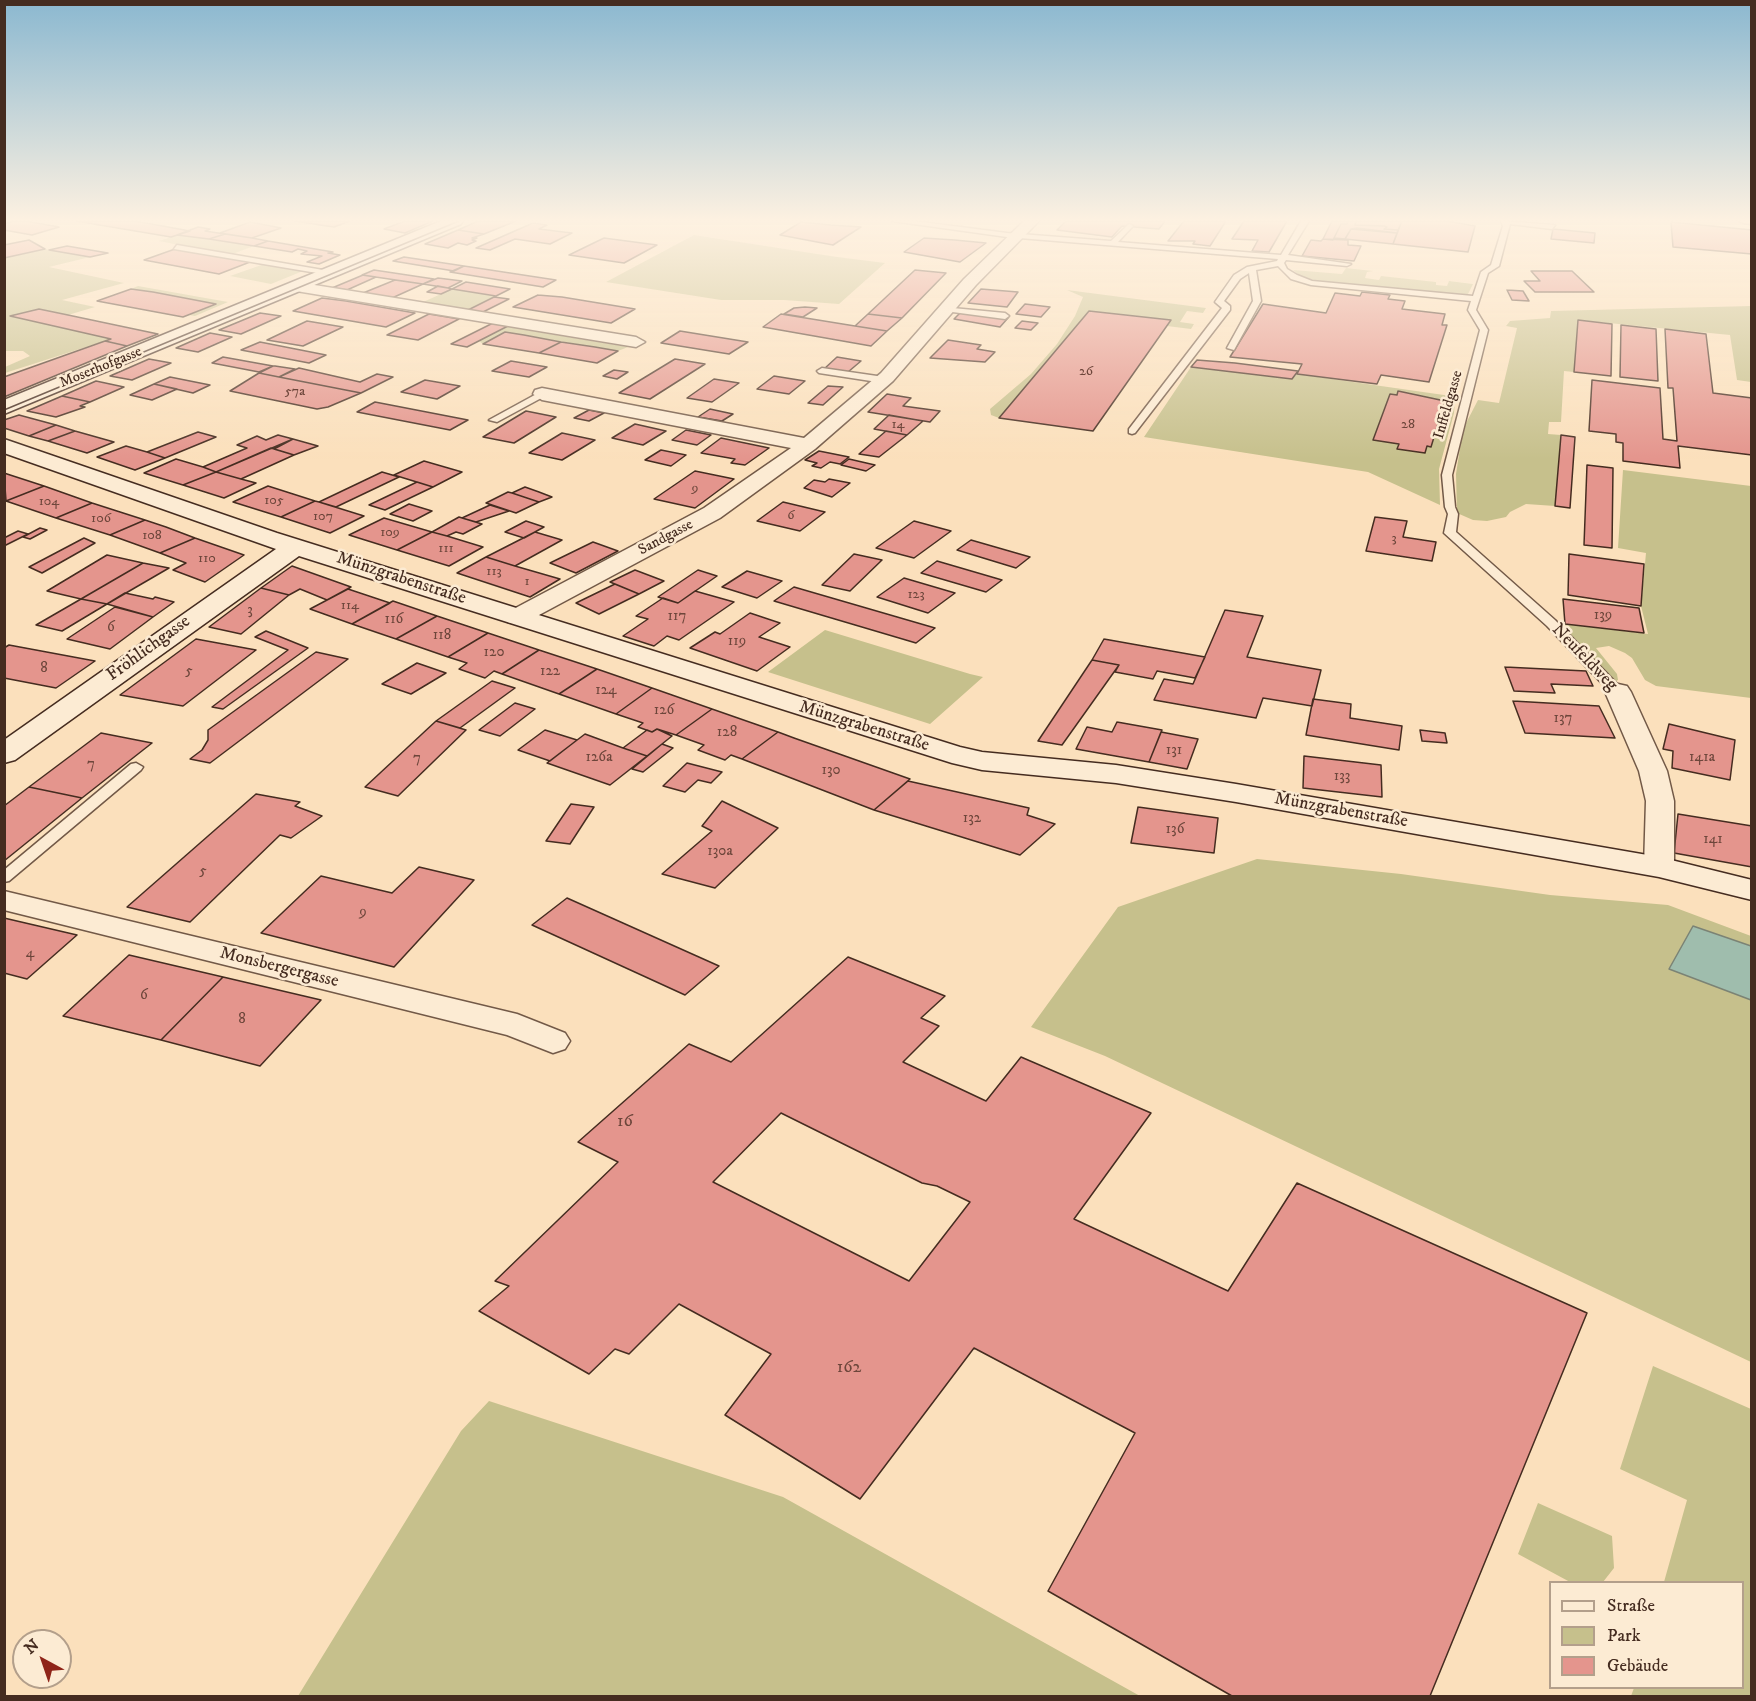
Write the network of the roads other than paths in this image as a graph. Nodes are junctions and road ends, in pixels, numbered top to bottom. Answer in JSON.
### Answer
{"nodes":[{"id":1,"x":265,"y":300,"type":"edge"},
{"id":2,"x":379,"y":300,"type":"edge"},
{"id":3,"x":954,"y":300,"type":"edge"},
{"id":4,"x":1220,"y":300,"type":"edge"},
{"id":5,"x":1257,"y":300,"type":"edge"},
{"id":6,"x":1474,"y":300,"type":"edge"},
{"id":7,"x":945,"y":309,"type":"junction"},
{"id":8,"x":1005,"y":316,"type":"dead end"},
{"id":9,"x":636,"y":342,"type":"dead end"},
{"id":10,"x":1231,"y":348,"type":"dead end"},
{"id":11,"x":822,"y":371,"type":"dead end"},
{"id":12,"x":884,"y":380,"type":"junction"},
{"id":13,"x":542,"y":394,"type":"joint"},
{"id":14,"x":4,"y":408,"type":"edge"},
{"id":15,"x":494,"y":420,"type":"dead end"},
{"id":16,"x":1132,"y":431,"type":"dead end"},
{"id":17,"x":4,"y":445,"type":"edge"},
{"id":18,"x":808,"y":445,"type":"junction"},
{"id":19,"x":1452,"y":522,"type":"joint"},
{"id":20,"x":296,"y":546,"type":"junction"},
{"id":21,"x":517,"y":617,"type":"junction"},
{"id":22,"x":1618,"y":692,"type":"joint"},
{"id":23,"x":11,"y":744,"type":"edge"},
{"id":24,"x":136,"y":767,"type":"dead end"},
{"id":25,"x":1659,"y":867,"type":"junction"},
{"id":26,"x":4,"y":878,"type":"edge"},
{"id":27,"x":1752,"y":890,"type":"edge"},
{"id":28,"x":4,"y":900,"type":"edge"},
{"id":29,"x":553,"y":1041,"type":"dead end"}],
"edges":[{"from":1,"to":14,"type":"main road","name":"Moserhofgasse"},
{"from":2,"to":9,"type":"street"},
{"from":3,"to":7,"type":"street","name":"Sandgasse"},
{"from":4,"to":16,"type":"lane"},
{"from":5,"to":10,"type":"lane"},
{"from":6,"to":19,"type":"lane","name":"Inffeldgasse"},
{"from":7,"to":8,"type":"lane"},
{"from":7,"to":12,"type":"street","name":"Sandgasse"},
{"from":11,"to":12,"type":"lane"},
{"from":12,"to":18,"type":"street","name":"Sandgasse"},
{"from":13,"to":15,"type":"lane"},
{"from":13,"to":18,"type":"street"},
{"from":17,"to":20,"type":"main road","name":"Münzgrabenstraße"},
{"from":18,"to":21,"type":"street","name":"Sandgasse"},
{"from":19,"to":22,"type":"lane","name":"Neufeldweg"},
{"from":20,"to":21,"type":"main road","name":"Münzgrabenstraße"},
{"from":20,"to":23,"type":"main road","name":"Fröhlichgasse"},
{"from":21,"to":25,"type":"main road","name":"Münzgrabenstraße"},
{"from":22,"to":25,"type":"street","name":"Neufeldweg"},
{"from":24,"to":26,"type":"lane"},
{"from":25,"to":27,"type":"main road","name":"Münzgrabenstraße"},
{"from":28,"to":29,"type":"street","name":"Monsbergergasse"}]}
